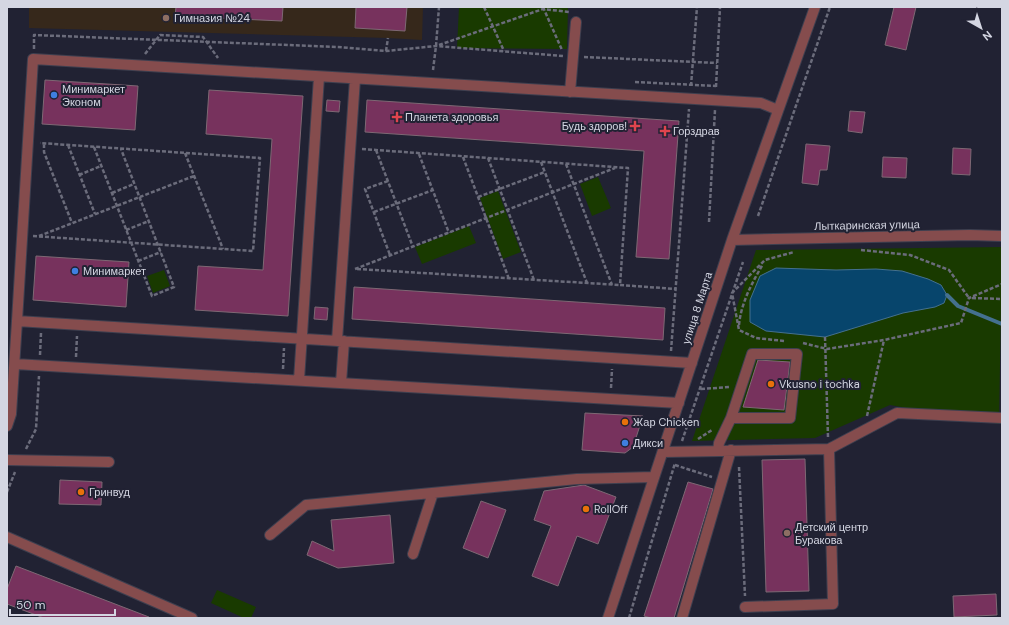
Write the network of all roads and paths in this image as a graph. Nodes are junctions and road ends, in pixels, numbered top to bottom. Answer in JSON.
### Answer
{"nodes":[{"id":1,"x":439,"y":7,"type":"edge"},
{"id":2,"x":484,"y":7,"type":"edge"},
{"id":3,"x":697,"y":7,"type":"edge"},
{"id":4,"x":720,"y":7,"type":"edge"},
{"id":5,"x":815,"y":7,"type":"edge"},
{"id":6,"x":830,"y":7,"type":"edge"},
{"id":7,"x":543,"y":8,"type":"edge"},
{"id":8,"x":575,"y":17,"type":"joint"},
{"id":9,"x":492,"y":27,"type":"junction"},
{"id":10,"x":388,"y":38,"type":"dead end"},
{"id":11,"x":156,"y":40,"type":"junction"},
{"id":12,"x":207,"y":42,"type":"junction"},
{"id":13,"x":436,"y":46,"type":"junction"},
{"id":14,"x":38,"y":51,"type":"dead end"},
{"id":15,"x":386,"y":51,"type":"junction"},
{"id":16,"x":504,"y":52,"type":"junction"},
{"id":17,"x":143,"y":56,"type":"dead end"},
{"id":18,"x":569,"y":57,"type":"junction"},
{"id":19,"x":219,"y":60,"type":"dead end"},
{"id":20,"x":693,"y":62,"type":"junction"},
{"id":21,"x":717,"y":63,"type":"junction"},
{"id":22,"x":425,"y":70,"type":"dead end"},
{"id":23,"x":433,"y":70,"type":"junction"},
{"id":24,"x":441,"y":71,"type":"dead end"},
{"id":25,"x":319,"y":77,"type":"junction"},
{"id":26,"x":355,"y":79,"type":"junction"},
{"id":27,"x":691,"y":85,"type":"junction"},
{"id":28,"x":716,"y":86,"type":"junction"},
{"id":29,"x":570,"y":92,"type":"junction"},
{"id":30,"x":690,"y":99,"type":"junction"},
{"id":31,"x":715,"y":101,"type":"junction"},
{"id":32,"x":778,"y":110,"type":"junction"},
{"id":33,"x":68,"y":145,"type":"junction"},
{"id":34,"x":94,"y":147,"type":"junction"},
{"id":35,"x":121,"y":149,"type":"junction"},
{"id":36,"x":363,"y":150,"type":"dead end"},
{"id":37,"x":376,"y":150,"type":"junction"},
{"id":38,"x":185,"y":153,"type":"junction"},
{"id":39,"x":419,"y":154,"type":"junction"},
{"id":40,"x":463,"y":156,"type":"junction"},
{"id":41,"x":488,"y":158,"type":"junction"},
{"id":42,"x":541,"y":162,"type":"junction"},
{"id":43,"x":566,"y":164,"type":"junction"},
{"id":44,"x":101,"y":166,"type":"junction"},
{"id":45,"x":617,"y":168,"type":"junction"},
{"id":46,"x":545,"y":172,"type":"junction"},
{"id":47,"x":79,"y":175,"type":"junction"},
{"id":48,"x":194,"y":176,"type":"junction"},
{"id":49,"x":388,"y":181,"type":"junction"},
{"id":50,"x":134,"y":184,"type":"junction"},
{"id":51,"x":574,"y":184,"type":"junction"},
{"id":52,"x":500,"y":189,"type":"junction"},
{"id":53,"x":433,"y":190,"type":"junction"},
{"id":54,"x":552,"y":192,"type":"junction"},
{"id":55,"x":112,"y":193,"type":"junction"},
{"id":56,"x":140,"y":197,"type":"junction"},
{"id":57,"x":478,"y":197,"type":"junction"},
{"id":58,"x":396,"y":203,"type":"junction"},
{"id":59,"x":117,"y":206,"type":"junction"},
{"id":60,"x":507,"y":210,"type":"junction"},
{"id":61,"x":374,"y":212,"type":"junction"},
{"id":62,"x":95,"y":214,"type":"junction"},
{"id":63,"x":758,"y":216,"type":"dead end"},
{"id":64,"x":486,"y":218,"type":"junction"},
{"id":65,"x":149,"y":221,"type":"junction"},
{"id":66,"x":709,"y":222,"type":"dead end"},
{"id":67,"x":72,"y":223,"type":"junction"},
{"id":68,"x":126,"y":230,"type":"junction"},
{"id":69,"x":449,"y":233,"type":"junction"},
{"id":70,"x":1002,"y":236,"type":"edge"},
{"id":71,"x":732,"y":240,"type":"junction"},
{"id":72,"x":131,"y":243,"type":"junction"},
{"id":73,"x":158,"y":245,"type":"junction"},
{"id":74,"x":412,"y":247,"type":"junction"},
{"id":75,"x":223,"y":249,"type":"junction"},
{"id":76,"x":856,"y":250,"type":"dead end"},
{"id":77,"x":161,"y":252,"type":"junction"},
{"id":78,"x":800,"y":252,"type":"dead end"},
{"id":79,"x":390,"y":255,"type":"junction"},
{"id":80,"x":765,"y":260,"type":"junction"},
{"id":81,"x":138,"y":261,"type":"junction"},
{"id":82,"x":509,"y":279,"type":"junction"},
{"id":83,"x":534,"y":280,"type":"junction"},
{"id":84,"x":587,"y":284,"type":"junction"},
{"id":85,"x":1002,"y":284,"type":"edge"},
{"id":86,"x":612,"y":285,"type":"junction"},
{"id":87,"x":620,"y":286,"type":"junction"},
{"id":88,"x":676,"y":289,"type":"junction"},
{"id":89,"x":969,"y":298,"type":"junction"},
{"id":90,"x":1002,"y":299,"type":"edge"},
{"id":91,"x":18,"y":321,"type":"junction"},
{"id":92,"x":41,"y":324,"type":"junction"},
{"id":93,"x":78,"y":325,"type":"junction"},
{"id":94,"x":739,"y":330,"type":"junction"},
{"id":95,"x":825,"y":336,"type":"dead end"},
{"id":96,"x":285,"y":338,"type":"junction"},
{"id":97,"x":302,"y":339,"type":"junction"},
{"id":98,"x":884,"y":340,"type":"junction"},
{"id":99,"x":340,"y":341,"type":"junction"},
{"id":100,"x":787,"y":341,"type":"dead end"},
{"id":101,"x":802,"y":342,"type":"dead end"},
{"id":102,"x":827,"y":349,"type":"junction"},
{"id":103,"x":664,"y":351,"type":"dead end"},
{"id":104,"x":692,"y":363,"type":"junction"},
{"id":105,"x":15,"y":364,"type":"junction"},
{"id":106,"x":612,"y":365,"type":"dead end"},
{"id":107,"x":40,"y":366,"type":"junction"},
{"id":108,"x":75,"y":367,"type":"junction"},
{"id":109,"x":282,"y":379,"type":"junction"},
{"id":110,"x":299,"y":380,"type":"junction"},
{"id":111,"x":341,"y":383,"type":"junction"},
{"id":112,"x":740,"y":386,"type":"junction"},
{"id":113,"x":701,"y":389,"type":"dead end"},
{"id":114,"x":610,"y":399,"type":"junction"},
{"id":115,"x":679,"y":403,"type":"junction"},
{"id":116,"x":731,"y":418,"type":"junction"},
{"id":117,"x":1002,"y":418,"type":"edge"},
{"id":118,"x":7,"y":426,"type":"edge"},
{"id":119,"x":864,"y":430,"type":"junction"},
{"id":120,"x":828,"y":449,"type":"junction"},
{"id":121,"x":718,"y":451,"type":"junction"},
{"id":122,"x":663,"y":452,"type":"junction"},
{"id":123,"x":679,"y":452,"type":"junction"},
{"id":124,"x":730,"y":453,"type":"junction"},
{"id":125,"x":7,"y":460,"type":"edge"},
{"id":126,"x":20,"y":460,"type":"junction"},
{"id":127,"x":109,"y":462,"type":"dead end"},
{"id":128,"x":675,"y":464,"type":"dead end"},
{"id":129,"x":654,"y":477,"type":"junction"},
{"id":130,"x":722,"y":481,"type":"junction"},
{"id":131,"x":7,"y":492,"type":"edge"},
{"id":132,"x":433,"y":493,"type":"junction"},
{"id":133,"x":270,"y":535,"type":"dead end"},
{"id":134,"x":7,"y":537,"type":"edge"},
{"id":135,"x":413,"y":554,"type":"dead end"},
{"id":136,"x":746,"y":607,"type":"joint"},
{"id":137,"x":170,"y":614,"type":"edge"},
{"id":138,"x":192,"y":618,"type":"edge"},
{"id":139,"x":608,"y":618,"type":"edge"},
{"id":140,"x":682,"y":618,"type":"edge"}],
"edges":[{"from":1,"to":13,"type":"path"},
{"from":2,"to":9,"type":"path"},
{"from":3,"to":20,"type":"path"},
{"from":4,"to":21,"type":"path"},
{"from":5,"to":32,"type":"street","name":"улица 8 Марта"},
{"from":6,"to":63,"type":"path"},
{"from":7,"to":8,"type":"path"},
{"from":7,"to":9,"type":"path"},
{"from":7,"to":18,"type":"path"},
{"from":8,"to":18,"type":"street"},
{"from":9,"to":13,"type":"path"},
{"from":9,"to":16,"type":"path"},
{"from":10,"to":15,"type":"path"},
{"from":11,"to":12,"type":"path"},
{"from":11,"to":12,"type":"path"},
{"from":11,"to":14,"type":"path"},
{"from":11,"to":17,"type":"path"},
{"from":12,"to":15,"type":"path"},
{"from":12,"to":19,"type":"path"},
{"from":13,"to":15,"type":"path"},
{"from":13,"to":16,"type":"path"},
{"from":13,"to":23,"type":"path"},
{"from":16,"to":18,"type":"path"},
{"from":18,"to":20,"type":"path"},
{"from":18,"to":29,"type":"street"},
{"from":20,"to":21,"type":"path"},
{"from":20,"to":27,"type":"path"},
{"from":21,"to":28,"type":"path"},
{"from":22,"to":23,"type":"path"},
{"from":23,"to":24,"type":"path"},
{"from":25,"to":26,"type":"street"},
{"from":25,"to":91,"type":"street"},
{"from":25,"to":97,"type":"street"},
{"from":26,"to":29,"type":"street"},
{"from":26,"to":99,"type":"street"},
{"from":27,"to":28,"type":"path"},
{"from":27,"to":30,"type":"path"},
{"from":28,"to":31,"type":"path"},
{"from":29,"to":30,"type":"street"},
{"from":30,"to":31,"type":"street"},
{"from":30,"to":88,"type":"path"},
{"from":31,"to":32,"type":"street"},
{"from":31,"to":66,"type":"path"},
{"from":32,"to":71,"type":"street","name":"улица 8 Марта"},
{"from":33,"to":34,"type":"path"},
{"from":33,"to":47,"type":"path"},
{"from":33,"to":67,"type":"path"},
{"from":34,"to":35,"type":"path"},
{"from":34,"to":44,"type":"path"},
{"from":35,"to":38,"type":"path"},
{"from":35,"to":50,"type":"path"},
{"from":36,"to":37,"type":"path"},
{"from":37,"to":39,"type":"path"},
{"from":37,"to":49,"type":"path"},
{"from":38,"to":48,"type":"path"},
{"from":38,"to":75,"type":"path"},
{"from":39,"to":40,"type":"path"},
{"from":39,"to":53,"type":"path"},
{"from":40,"to":41,"type":"path"},
{"from":40,"to":57,"type":"path"},
{"from":41,"to":42,"type":"path"},
{"from":41,"to":52,"type":"path"},
{"from":42,"to":43,"type":"path"},
{"from":42,"to":46,"type":"path"},
{"from":43,"to":45,"type":"path"},
{"from":43,"to":51,"type":"path"},
{"from":44,"to":47,"type":"path"},
{"from":44,"to":55,"type":"path"},
{"from":45,"to":51,"type":"path"},
{"from":45,"to":87,"type":"path"},
{"from":46,"to":52,"type":"path"},
{"from":46,"to":54,"type":"path"},
{"from":47,"to":62,"type":"path"},
{"from":48,"to":56,"type":"path"},
{"from":48,"to":75,"type":"path"},
{"from":49,"to":58,"type":"path"},
{"from":49,"to":61,"type":"path"},
{"from":50,"to":55,"type":"path"},
{"from":50,"to":56,"type":"path"},
{"from":51,"to":54,"type":"path"},
{"from":51,"to":86,"type":"path"},
{"from":52,"to":57,"type":"path"},
{"from":52,"to":60,"type":"path"},
{"from":53,"to":58,"type":"path"},
{"from":53,"to":69,"type":"path"},
{"from":54,"to":60,"type":"path"},
{"from":54,"to":84,"type":"path"},
{"from":55,"to":59,"type":"path"},
{"from":56,"to":59,"type":"path"},
{"from":56,"to":65,"type":"path"},
{"from":57,"to":64,"type":"path"},
{"from":58,"to":61,"type":"path"},
{"from":58,"to":74,"type":"path"},
{"from":59,"to":62,"type":"path"},
{"from":59,"to":68,"type":"path"},
{"from":60,"to":64,"type":"path"},
{"from":60,"to":83,"type":"path"},
{"from":61,"to":79,"type":"path"},
{"from":62,"to":67,"type":"path"},
{"from":64,"to":69,"type":"path"},
{"from":64,"to":82,"type":"path"},
{"from":65,"to":68,"type":"path"},
{"from":65,"to":73,"type":"path"},
{"from":67,"to":72,"type":"path"},
{"from":68,"to":72,"type":"path"},
{"from":69,"to":74,"type":"path"},
{"from":70,"to":71,"type":"street","name":"Лыткаринская улица"},
{"from":71,"to":104,"type":"street","name":"улица 8 Марта"},
{"from":72,"to":73,"type":"path"},
{"from":72,"to":81,"type":"path"},
{"from":73,"to":75,"type":"path"},
{"from":73,"to":77,"type":"path"},
{"from":74,"to":79,"type":"path"},
{"from":76,"to":89,"type":"path"},
{"from":77,"to":81,"type":"path"},
{"from":77,"to":81,"type":"path"},
{"from":78,"to":80,"type":"path"},
{"from":79,"to":82,"type":"path"},
{"from":80,"to":94,"type":"path"},
{"from":80,"to":94,"type":"path"},
{"from":82,"to":83,"type":"path"},
{"from":83,"to":84,"type":"path"},
{"from":84,"to":86,"type":"path"},
{"from":85,"to":89,"type":"path"},
{"from":86,"to":87,"type":"path"},
{"from":87,"to":88,"type":"path"},
{"from":88,"to":103,"type":"path"},
{"from":89,"to":90,"type":"path"},
{"from":89,"to":98,"type":"path"},
{"from":91,"to":92,"type":"street"},
{"from":91,"to":105,"type":"street"},
{"from":92,"to":93,"type":"street"},
{"from":92,"to":107,"type":"path"},
{"from":93,"to":96,"type":"street"},
{"from":93,"to":108,"type":"path"},
{"from":94,"to":100,"type":"path"},
{"from":95,"to":102,"type":"path"},
{"from":96,"to":97,"type":"street"},
{"from":96,"to":109,"type":"path"},
{"from":97,"to":99,"type":"street"},
{"from":97,"to":110,"type":"street"},
{"from":98,"to":102,"type":"path"},
{"from":98,"to":119,"type":"path"},
{"from":99,"to":104,"type":"street"},
{"from":99,"to":111,"type":"street"},
{"from":101,"to":102,"type":"path"},
{"from":102,"to":120,"type":"path"},
{"from":104,"to":115,"type":"street","name":"улица 8 Марта"},
{"from":105,"to":107,"type":"street"},
{"from":105,"to":118,"type":"street"},
{"from":106,"to":114,"type":"path"},
{"from":107,"to":108,"type":"street"},
{"from":107,"to":126,"type":"path"},
{"from":108,"to":109,"type":"street"},
{"from":109,"to":110,"type":"street"},
{"from":110,"to":111,"type":"street"},
{"from":111,"to":114,"type":"street"},
{"from":112,"to":113,"type":"path"},
{"from":112,"to":116,"type":"street"},
{"from":112,"to":116,"type":"street"},
{"from":114,"to":115,"type":"street"},
{"from":115,"to":122,"type":"street","name":"улица 8 Марта"},
{"from":116,"to":121,"type":"street"},
{"from":116,"to":123,"type":"path"},
{"from":117,"to":119,"type":"street"},
{"from":119,"to":120,"type":"street"},
{"from":120,"to":124,"type":"street"},
{"from":120,"to":136,"type":"street"},
{"from":121,"to":123,"type":"street"},
{"from":121,"to":124,"type":"street"},
{"from":122,"to":123,"type":"street"},
{"from":122,"to":129,"type":"street","name":"улица 8 Марта"},
{"from":124,"to":130,"type":"street"},
{"from":124,"to":136,"type":"path"},
{"from":125,"to":126,"type":"street"},
{"from":126,"to":127,"type":"street"},
{"from":126,"to":131,"type":"path"},
{"from":128,"to":130,"type":"path"},
{"from":129,"to":132,"type":"street"},
{"from":129,"to":139,"type":"street","name":"улица 8 Марта"},
{"from":130,"to":140,"type":"street"},
{"from":132,"to":133,"type":"street"},
{"from":132,"to":135,"type":"street"},
{"from":134,"to":137,"type":"street"},
{"from":137,"to":138,"type":"street"}]}
